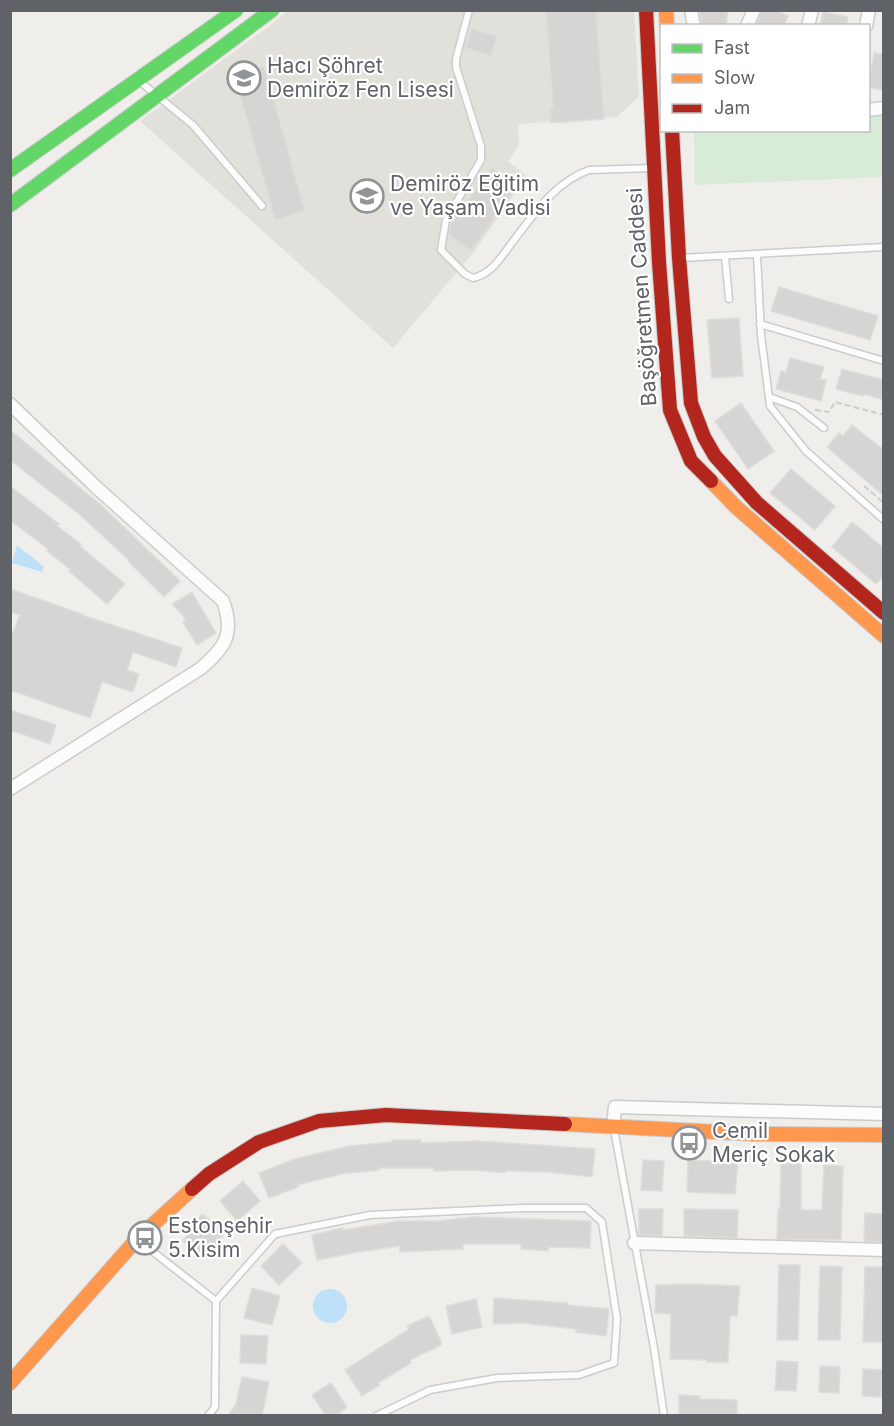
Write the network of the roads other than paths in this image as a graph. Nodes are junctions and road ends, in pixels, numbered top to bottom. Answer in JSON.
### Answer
{"nodes":[{"id":1,"x":236,"y":10,"type":"edge"},
{"id":2,"x":272,"y":10,"type":"edge"},
{"id":3,"x":469,"y":10,"type":"edge"},
{"id":4,"x":646,"y":10,"type":"edge"},
{"id":5,"x":754,"y":10,"type":"edge"},
{"id":6,"x":748,"y":24,"type":"edge"},
{"id":7,"x":138,"y":80,"type":"junction"},
{"id":8,"x":158,"y":95,"type":"junction"},
{"id":9,"x":672,"y":132,"type":"edge"},
{"id":10,"x":654,"y":168,"type":"junction"},
{"id":11,"x":10,"y":170,"type":"edge"},
{"id":12,"x":10,"y":205,"type":"edge"},
{"id":13,"x":262,"y":206,"type":"dead end"},
{"id":14,"x":884,"y":247,"type":"edge"},
{"id":15,"x":756,"y":255,"type":"junction"},
{"id":16,"x":725,"y":257,"type":"junction"},
{"id":17,"x":679,"y":258,"type":"junction"},
{"id":18,"x":729,"y":298,"type":"dead end"},
{"id":19,"x":760,"y":324,"type":"junction"},
{"id":20,"x":884,"y":361,"type":"edge"},
{"id":21,"x":769,"y":397,"type":"junction"},
{"id":22,"x":10,"y":404,"type":"edge"},
{"id":23,"x":824,"y":428,"type":"dead end"},
{"id":24,"x":884,"y":519,"type":"edge"},
{"id":25,"x":884,"y":613,"type":"edge"},
{"id":26,"x":884,"y":636,"type":"edge"},
{"id":27,"x":10,"y":789,"type":"edge"},
{"id":28,"x":884,"y":1114,"type":"edge"},
{"id":29,"x":613,"y":1126,"type":"junction"},
{"id":30,"x":884,"y":1135,"type":"edge"},
{"id":31,"x":137,"y":1239,"type":"junction"},
{"id":32,"x":634,"y":1243,"type":"junction"},
{"id":33,"x":884,"y":1250,"type":"edge"},
{"id":34,"x":216,"y":1300,"type":"junction"},
{"id":35,"x":10,"y":1383,"type":"edge"},
{"id":36,"x":208,"y":1416,"type":"edge"},
{"id":37,"x":376,"y":1416,"type":"edge"},
{"id":38,"x":664,"y":1416,"type":"edge"}],
"edges":[{"from":1,"to":7,"type":"street"},
{"from":2,"to":8,"type":"street"},
{"from":3,"to":10,"type":"lane"},
{"from":4,"to":10,"type":"street","name":"Başöğretmen Caddesi"},
{"from":5,"to":6,"type":"street"},
{"from":7,"to":8,"type":"lane"},
{"from":7,"to":11,"type":"street"},
{"from":8,"to":12,"type":"street"},
{"from":8,"to":13,"type":"lane"},
{"from":9,"to":17,"type":"street","name":"Başöğretmen Caddesi"},
{"from":10,"to":26,"type":"street","name":"Başöğretmen Caddesi"},
{"from":14,"to":15,"type":"lane"},
{"from":15,"to":16,"type":"lane"},
{"from":15,"to":19,"type":"lane"},
{"from":16,"to":17,"type":"lane"},
{"from":16,"to":18,"type":"lane"},
{"from":17,"to":25,"type":"street","name":"Başöğretmen Caddesi"},
{"from":19,"to":20,"type":"lane"},
{"from":19,"to":21,"type":"lane"},
{"from":21,"to":23,"type":"lane"},
{"from":21,"to":24,"type":"lane"},
{"from":22,"to":27,"type":"street"},
{"from":28,"to":29,"type":"street"},
{"from":29,"to":30,"type":"street"},
{"from":29,"to":31,"type":"street"},
{"from":29,"to":32,"type":"lane"},
{"from":31,"to":34,"type":"lane"},
{"from":31,"to":35,"type":"street"},
{"from":32,"to":33,"type":"street"},
{"from":32,"to":38,"type":"lane"},
{"from":34,"to":36,"type":"lane"},
{"from":34,"to":37,"type":"lane"}]}
